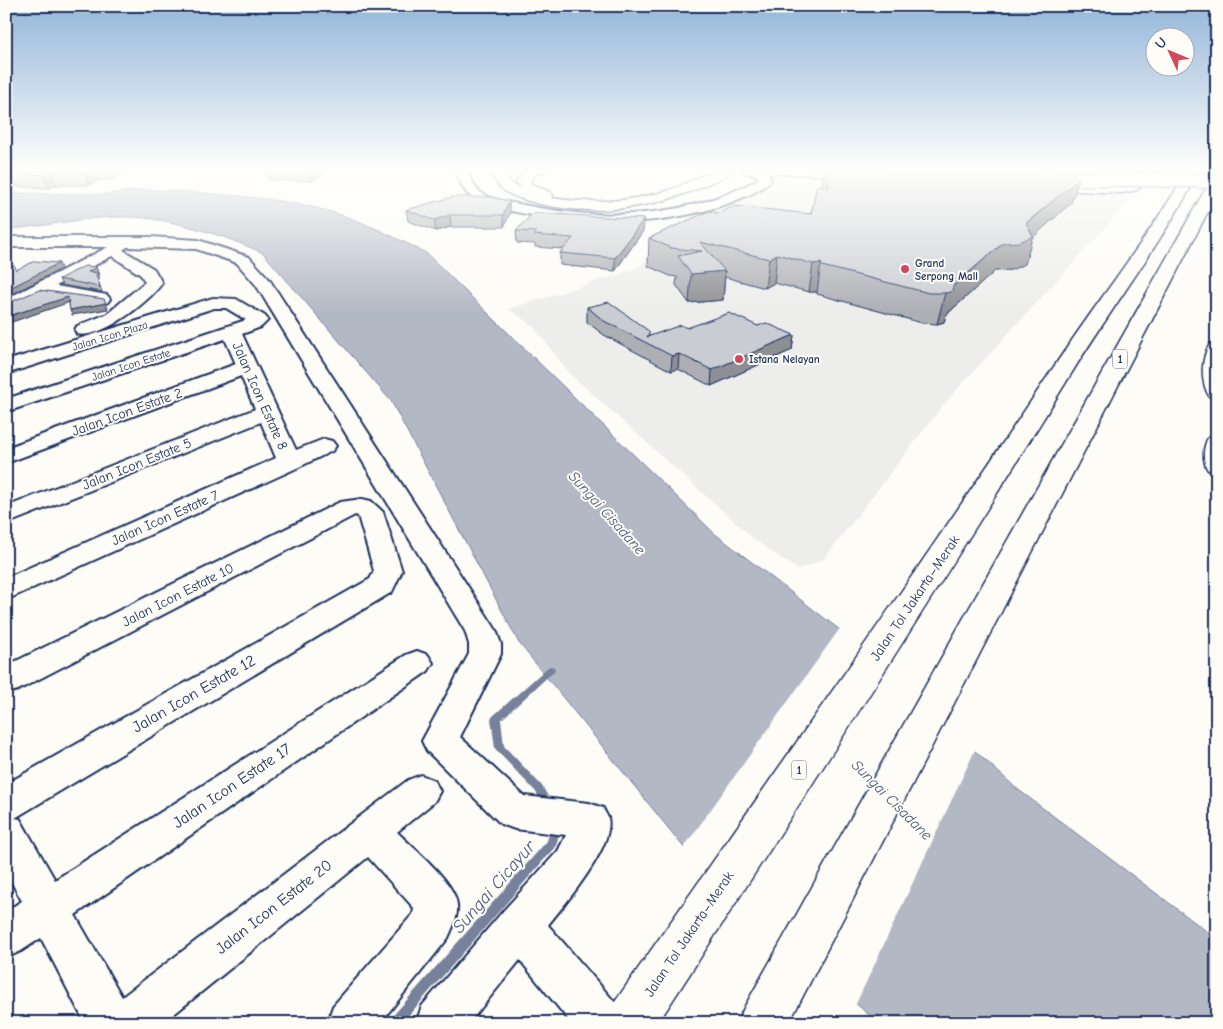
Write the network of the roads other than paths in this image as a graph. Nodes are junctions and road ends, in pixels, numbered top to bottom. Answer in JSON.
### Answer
{"nodes":[{"id":1,"x":1167,"y":217,"type":"edge"},
{"id":2,"x":1198,"y":217,"type":"edge"},
{"id":3,"x":6,"y":242,"type":"edge"},
{"id":4,"x":118,"y":246,"type":"junction"},
{"id":5,"x":40,"y":289,"type":"junction"},
{"id":6,"x":101,"y":299,"type":"edge"},
{"id":7,"x":213,"y":303,"type":"joint"},
{"id":8,"x":6,"y":306,"type":"edge"},
{"id":9,"x":231,"y":331,"type":"junction"},
{"id":10,"x":1217,"y":348,"type":"edge"},
{"id":11,"x":6,"y":355,"type":"edge"},
{"id":12,"x":247,"y":367,"type":"junction"},
{"id":13,"x":6,"y":368,"type":"edge"},
{"id":14,"x":1217,"y":390,"type":"edge"},
{"id":15,"x":6,"y":406,"type":"edge"},
{"id":16,"x":267,"y":412,"type":"junction"},
{"id":17,"x":1217,"y":443,"type":"edge"},
{"id":18,"x":324,"y":446,"type":"dead end"},
{"id":19,"x":6,"y":456,"type":"edge"},
{"id":20,"x":290,"y":462,"type":"junction"},
{"id":21,"x":1217,"y":465,"type":"edge"},
{"id":22,"x":6,"y":516,"type":"edge"},
{"id":23,"x":382,"y":585,"type":"joint"},
{"id":24,"x":6,"y":590,"type":"edge"},
{"id":25,"x":417,"y":663,"type":"dead end"},
{"id":26,"x":6,"y":682,"type":"edge"},
{"id":27,"x":421,"y":791,"type":"dead end"},
{"id":28,"x":6,"y":804,"type":"edge"},
{"id":29,"x":370,"y":831,"type":"junction"},
{"id":30,"x":6,"y":832,"type":"edge"},
{"id":31,"x":48,"y":908,"type":"junction"},
{"id":32,"x":519,"y":925,"type":"junction"},
{"id":33,"x":6,"y":936,"type":"edge"},
{"id":34,"x":111,"y":1023,"type":"edge"},
{"id":35,"x":126,"y":1023,"type":"edge"},
{"id":36,"x":350,"y":1023,"type":"edge"},
{"id":37,"x":439,"y":1023,"type":"edge"},
{"id":38,"x":601,"y":1023,"type":"edge"},
{"id":39,"x":629,"y":1023,"type":"edge"},
{"id":40,"x":762,"y":1023,"type":"edge"}],
"edges":[{"from":1,"to":39,"type":"main road","name":"Jalan Tol Jakarta–Merak","number":"1"},
{"from":2,"to":40,"type":"main road","number":"1"},
{"from":3,"to":4,"type":"street"},
{"from":4,"to":5,"type":"street"},
{"from":4,"to":11,"type":"street"},
{"from":4,"to":32,"type":"street"},
{"from":5,"to":6,"type":"street"},
{"from":5,"to":8,"type":"street"},
{"from":7,"to":9,"type":"street","name":"Jalan Icon Estate"},
{"from":7,"to":13,"type":"street","name":"Jalan Icon Plaza"},
{"from":9,"to":12,"type":"street","name":"Jalan Icon Estate 8"},
{"from":9,"to":15,"type":"street","name":"Jalan Icon Estate"},
{"from":10,"to":14,"type":"main road"},
{"from":12,"to":16,"type":"street","name":"Jalan Icon Estate 8"},
{"from":12,"to":19,"type":"street","name":"Jalan Icon Estate 2"},
{"from":16,"to":20,"type":"street","name":"Jalan Icon Estate 8"},
{"from":16,"to":22,"type":"street","name":"Jalan Icon Estate 5"},
{"from":17,"to":21,"type":"main road"},
{"from":18,"to":20,"type":"street","name":"Jalan Icon Estate 7"},
{"from":20,"to":24,"type":"street","name":"Jalan Icon Estate 7"},
{"from":23,"to":26,"type":"street","name":"Jalan Icon Estate 10"},
{"from":23,"to":28,"type":"street","name":"Jalan Icon Estate 12"},
{"from":25,"to":31,"type":"street","name":"Jalan Icon Estate 17"},
{"from":27,"to":29,"type":"street","name":"Jalan Icon Estate 20"},
{"from":29,"to":35,"type":"street","name":"Jalan Icon Estate 20"},
{"from":29,"to":36,"type":"street"},
{"from":30,"to":31,"type":"street"},
{"from":31,"to":33,"type":"street","name":"Jalan Icon Estate 17"},
{"from":31,"to":34,"type":"street"},
{"from":32,"to":37,"type":"street"},
{"from":32,"to":38,"type":"street"}]}
